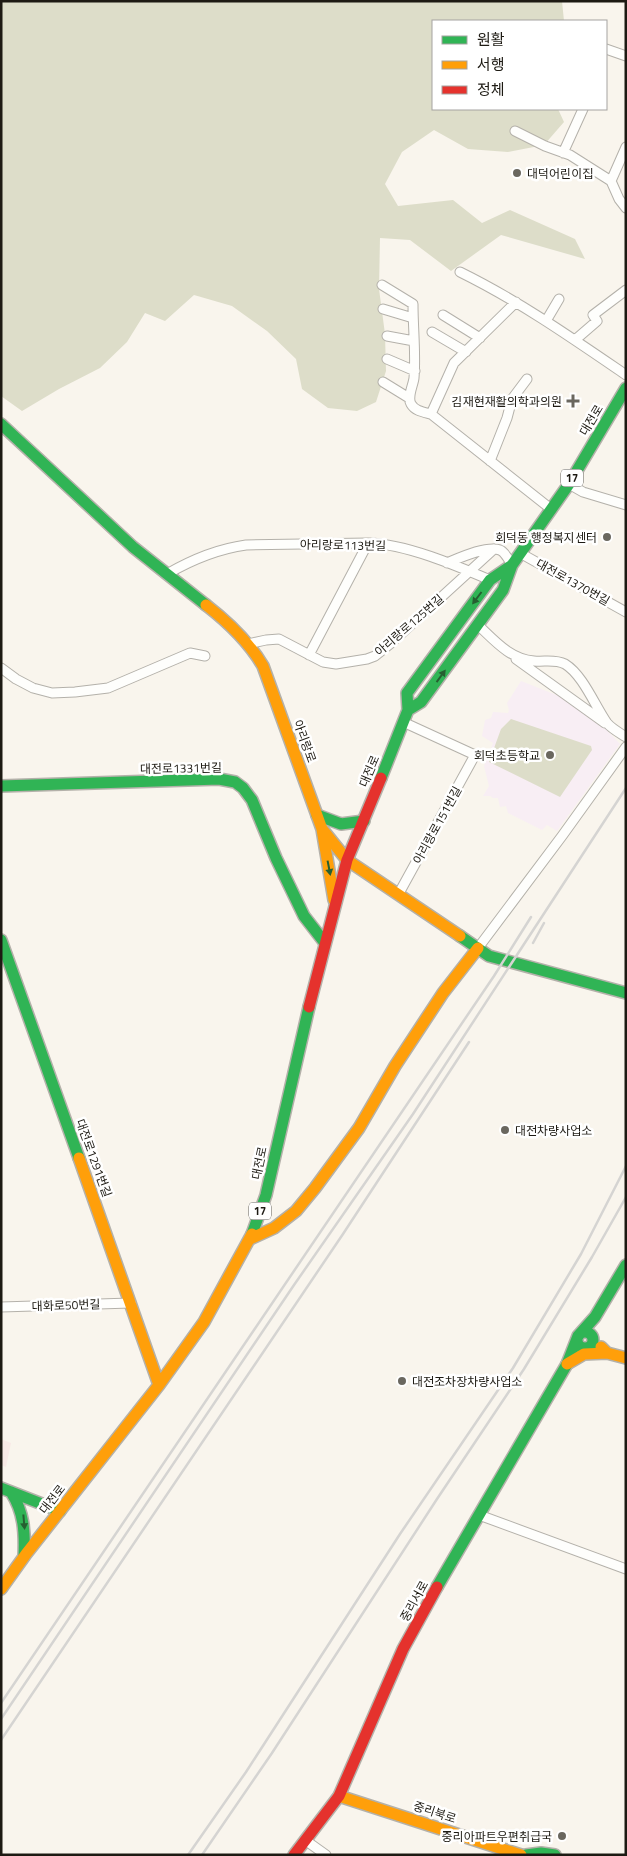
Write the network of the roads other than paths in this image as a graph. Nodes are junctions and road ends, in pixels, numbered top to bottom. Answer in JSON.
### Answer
{"nodes":[{"id":1,"x":607,"y":49,"type":"edge"},
{"id":2,"x":626,"y":56,"type":"edge"},
{"id":3,"x":583,"y":110,"type":"edge"},
{"id":4,"x":515,"y":131,"type":"dead end"},
{"id":5,"x":626,"y":148,"type":"edge"},
{"id":6,"x":563,"y":153,"type":"junction"},
{"id":7,"x":611,"y":181,"type":"junction"},
{"id":8,"x":626,"y":208,"type":"edge"},
{"id":9,"x":460,"y":272,"type":"dead end"},
{"id":10,"x":382,"y":284,"type":"dead end"},
{"id":11,"x":626,"y":290,"type":"edge"},
{"id":12,"x":559,"y":299,"type":"dead end"},
{"id":13,"x":516,"y":302,"type":"junction"},
{"id":14,"x":383,"y":309,"type":"dead end"},
{"id":15,"x":443,"y":315,"type":"dead end"},
{"id":16,"x":413,"y":318,"type":"junction"},
{"id":17,"x":546,"y":321,"type":"junction"},
{"id":18,"x":432,"y":332,"type":"dead end"},
{"id":19,"x":387,"y":336,"type":"dead end"},
{"id":20,"x":480,"y":338,"type":"junction"},
{"id":21,"x":575,"y":340,"type":"junction"},
{"id":22,"x":414,"y":341,"type":"junction"},
{"id":23,"x":466,"y":352,"type":"junction"},
{"id":24,"x":387,"y":359,"type":"dead end"},
{"id":25,"x":415,"y":370,"type":"junction"},
{"id":26,"x":626,"y":375,"type":"edge"},
{"id":27,"x":527,"y":379,"type":"dead end"},
{"id":28,"x":383,"y":382,"type":"dead end"},
{"id":29,"x":626,"y":388,"type":"edge"},
{"id":30,"x":409,"y":398,"type":"junction"},
{"id":31,"x":431,"y":414,"type":"junction"},
{"id":32,"x":1,"y":424,"type":"edge"},
{"id":33,"x":490,"y":461,"type":"junction"},
{"id":34,"x":569,"y":484,"type":"junction"},
{"id":35,"x":626,"y":505,"type":"edge"},
{"id":36,"x":551,"y":509,"type":"junction"},
{"id":37,"x":368,"y":543,"type":"junction"},
{"id":38,"x":494,"y":549,"type":"junction"},
{"id":39,"x":520,"y":553,"type":"junction"},
{"id":40,"x":447,"y":563,"type":"junction"},
{"id":41,"x":512,"y":565,"type":"junction"},
{"id":42,"x":470,"y":571,"type":"junction"},
{"id":43,"x":167,"y":574,"type":"junction"},
{"id":44,"x":490,"y":580,"type":"junction"},
{"id":45,"x":626,"y":612,"type":"edge"},
{"id":46,"x":478,"y":625,"type":"junction"},
{"id":47,"x":248,"y":644,"type":"junction"},
{"id":48,"x":506,"y":652,"type":"junction"},
{"id":49,"x":308,"y":655,"type":"junction"},
{"id":50,"x":205,"y":656,"type":"dead end"},
{"id":51,"x":1,"y":668,"type":"edge"},
{"id":52,"x":408,"y":710,"type":"junction"},
{"id":53,"x":403,"y":722,"type":"junction"},
{"id":54,"x":609,"y":725,"type":"junction"},
{"id":55,"x":626,"y":737,"type":"edge"},
{"id":56,"x":626,"y":747,"type":"edge"},
{"id":57,"x":1,"y":786,"type":"edge"},
{"id":58,"x":317,"y":815,"type":"junction"},
{"id":59,"x":364,"y":821,"type":"junction"},
{"id":60,"x":322,"y":829,"type":"junction"},
{"id":61,"x":347,"y":860,"type":"junction"},
{"id":62,"x":398,"y":895,"type":"junction"},
{"id":63,"x":335,"y":906,"type":"junction"},
{"id":64,"x":1,"y":940,"type":"edge"},
{"id":65,"x":325,"y":943,"type":"junction"},
{"id":66,"x":478,"y":948,"type":"junction"},
{"id":67,"x":626,"y":993,"type":"edge"},
{"id":68,"x":250,"y":1239,"type":"junction"},
{"id":69,"x":626,"y":1264,"type":"edge"},
{"id":70,"x":131,"y":1303,"type":"junction"},
{"id":71,"x":1,"y":1307,"type":"edge"},
{"id":72,"x":594,"y":1320,"type":"junction"},
{"id":73,"x":578,"y":1336,"type":"junction"},
{"id":74,"x":589,"y":1343,"type":"junction"},
{"id":75,"x":604,"y":1351,"type":"junction"},
{"id":76,"x":626,"y":1358,"type":"edge"},
{"id":77,"x":570,"y":1362,"type":"junction"},
{"id":78,"x":159,"y":1385,"type":"junction"},
{"id":79,"x":6,"y":1490,"type":"edge"},
{"id":80,"x":60,"y":1511,"type":"junction"},
{"id":81,"x":479,"y":1516,"type":"junction"},
{"id":82,"x":24,"y":1556,"type":"junction"},
{"id":83,"x":626,"y":1569,"type":"edge"},
{"id":84,"x":6,"y":1574,"type":"edge"},
{"id":85,"x":1,"y":1588,"type":"edge"},
{"id":86,"x":339,"y":1796,"type":"junction"},
{"id":87,"x":305,"y":1840,"type":"junction"},
{"id":88,"x":294,"y":1855,"type":"edge"},
{"id":89,"x":326,"y":1855,"type":"edge"},
{"id":90,"x":521,"y":1855,"type":"edge"},
{"id":91,"x":526,"y":1855,"type":"edge"},
{"id":92,"x":554,"y":1855,"type":"edge"}],
"edges":[{"from":1,"to":2,"type":"street"},
{"from":3,"to":6,"type":"street"},
{"from":4,"to":6,"type":"street"},
{"from":5,"to":7,"type":"street"},
{"from":6,"to":7,"type":"street"},
{"from":7,"to":8,"type":"street"},
{"from":9,"to":13,"type":"street"},
{"from":10,"to":16,"type":"street"},
{"from":11,"to":21,"type":"street"},
{"from":12,"to":17,"type":"street"},
{"from":13,"to":17,"type":"street"},
{"from":13,"to":20,"type":"street"},
{"from":14,"to":16,"type":"street"},
{"from":15,"to":20,"type":"street"},
{"from":16,"to":22,"type":"street"},
{"from":17,"to":21,"type":"street"},
{"from":18,"to":23,"type":"street"},
{"from":19,"to":22,"type":"street"},
{"from":20,"to":23,"type":"street"},
{"from":21,"to":26,"type":"street"},
{"from":22,"to":25,"type":"street"},
{"from":23,"to":31,"type":"street"},
{"from":24,"to":25,"type":"street"},
{"from":25,"to":30,"type":"street"},
{"from":27,"to":33,"type":"street"},
{"from":28,"to":30,"type":"street"},
{"from":29,"to":34,"type":"main road","name":"대전로","number":"17"},
{"from":30,"to":31,"type":"street"},
{"from":31,"to":33,"type":"street"},
{"from":32,"to":43,"type":"main road","name":"아리랑로"},
{"from":33,"to":36,"type":"street"},
{"from":34,"to":35,"type":"street"},
{"from":34,"to":36,"type":"main road","name":"대전로","number":"17"},
{"from":36,"to":39,"type":"main road","name":"대전로","number":"17"},
{"from":37,"to":40,"type":"street","name":"아리랑로113번길"},
{"from":37,"to":43,"type":"street","name":"아리랑로113번길"},
{"from":37,"to":49,"type":"street"},
{"from":38,"to":40,"type":"street"},
{"from":38,"to":41,"type":"street"},
{"from":38,"to":42,"type":"street","name":"아리랑로125번길"},
{"from":39,"to":41,"type":"main road","name":"대전로","number":"17"},
{"from":39,"to":45,"type":"street","name":"대전로1370번길"},
{"from":40,"to":42,"type":"street","name":"아리랑로113번길"},
{"from":41,"to":44,"type":"main road","name":"대전로","number":"17"},
{"from":41,"to":46,"type":"main road","name":"대전로","number":"17"},
{"from":42,"to":44,"type":"street","name":"아리랑로113번길"},
{"from":42,"to":49,"type":"street","name":"아리랑로125번길"},
{"from":43,"to":47,"type":"main road","name":"아리랑로"},
{"from":44,"to":52,"type":"main road","name":"대전로","number":"17","one_way":true},
{"from":46,"to":48,"type":"street"},
{"from":52,"to":46,"type":"main road","name":"대전로","number":"17","one_way":true},
{"from":47,"to":49,"type":"street","name":"아리랑로125번길"},
{"from":47,"to":58,"type":"main road","name":"아리랑로"},
{"from":48,"to":54,"type":"street"},
{"from":48,"to":54,"type":"street"},
{"from":50,"to":51,"type":"street"},
{"from":52,"to":53,"type":"main road","name":"대전로","number":"17"},
{"from":53,"to":59,"type":"main road","name":"대전로","number":"17"},
{"from":53,"to":62,"type":"street","name":"아리랑로151번길"},
{"from":54,"to":55,"type":"street"},
{"from":56,"to":66,"type":"street"},
{"from":57,"to":65,"type":"main road","name":"대전로1331번길"},
{"from":58,"to":59,"type":"main road"},
{"from":58,"to":60,"type":"main road","name":"아리랑로"},
{"from":59,"to":61,"type":"main road","name":"대전로","number":"17"},
{"from":60,"to":61,"type":"main road","name":"아리랑로"},
{"from":60,"to":63,"type":"main road","one_way":true},
{"from":61,"to":62,"type":"main road","name":"아리랑로"},
{"from":61,"to":63,"type":"main road","name":"대전로","number":"17"},
{"from":62,"to":66,"type":"main road","name":"아리랑로"},
{"from":63,"to":65,"type":"main road","name":"대전로","number":"17"},
{"from":64,"to":70,"type":"main road","name":"대전로1291번길"},
{"from":65,"to":68,"type":"main road","name":"대전로","number":"17"},
{"from":66,"to":67,"type":"main road","name":"아리랑로"},
{"from":66,"to":68,"type":"main road"},
{"from":68,"to":78,"type":"main road","name":"대전로","number":"17"},
{"from":69,"to":72,"type":"main road"},
{"from":70,"to":71,"type":"street","name":"대화로50번길"},
{"from":70,"to":78,"type":"main road","name":"대전로1291번길"},
{"from":72,"to":73,"type":"main road"},
{"from":72,"to":74,"type":"main road"},
{"from":72,"to":75,"type":"main road"},
{"from":73,"to":74,"type":"main road"},
{"from":73,"to":77,"type":"main road"},
{"from":74,"to":75,"type":"main road"},
{"from":74,"to":77,"type":"main road"},
{"from":75,"to":76,"type":"main road"},
{"from":75,"to":77,"type":"main road"},
{"from":77,"to":81,"type":"main road","name":"중리서로"},
{"from":78,"to":80,"type":"main road","name":"대전로","number":"17"},
{"from":79,"to":80,"type":"main road"},
{"from":79,"to":82,"type":"main road","one_way":true},
{"from":80,"to":82,"type":"main road","name":"대전로","number":"17"},
{"from":81,"to":83,"type":"street"},
{"from":81,"to":86,"type":"main road","name":"중리서로"},
{"from":82,"to":84,"type":"main road","name":"대전로","number":"17"},
{"from":84,"to":85,"type":"main road","name":"대전로","number":"17"},
{"from":86,"to":87,"type":"main road","name":"중리서로"},
{"from":86,"to":90,"type":"main road","name":"중리북로"},
{"from":87,"to":88,"type":"main road","name":"중리서로"},
{"from":87,"to":89,"type":"street"},
{"from":91,"to":92,"type":"main road"}]}
